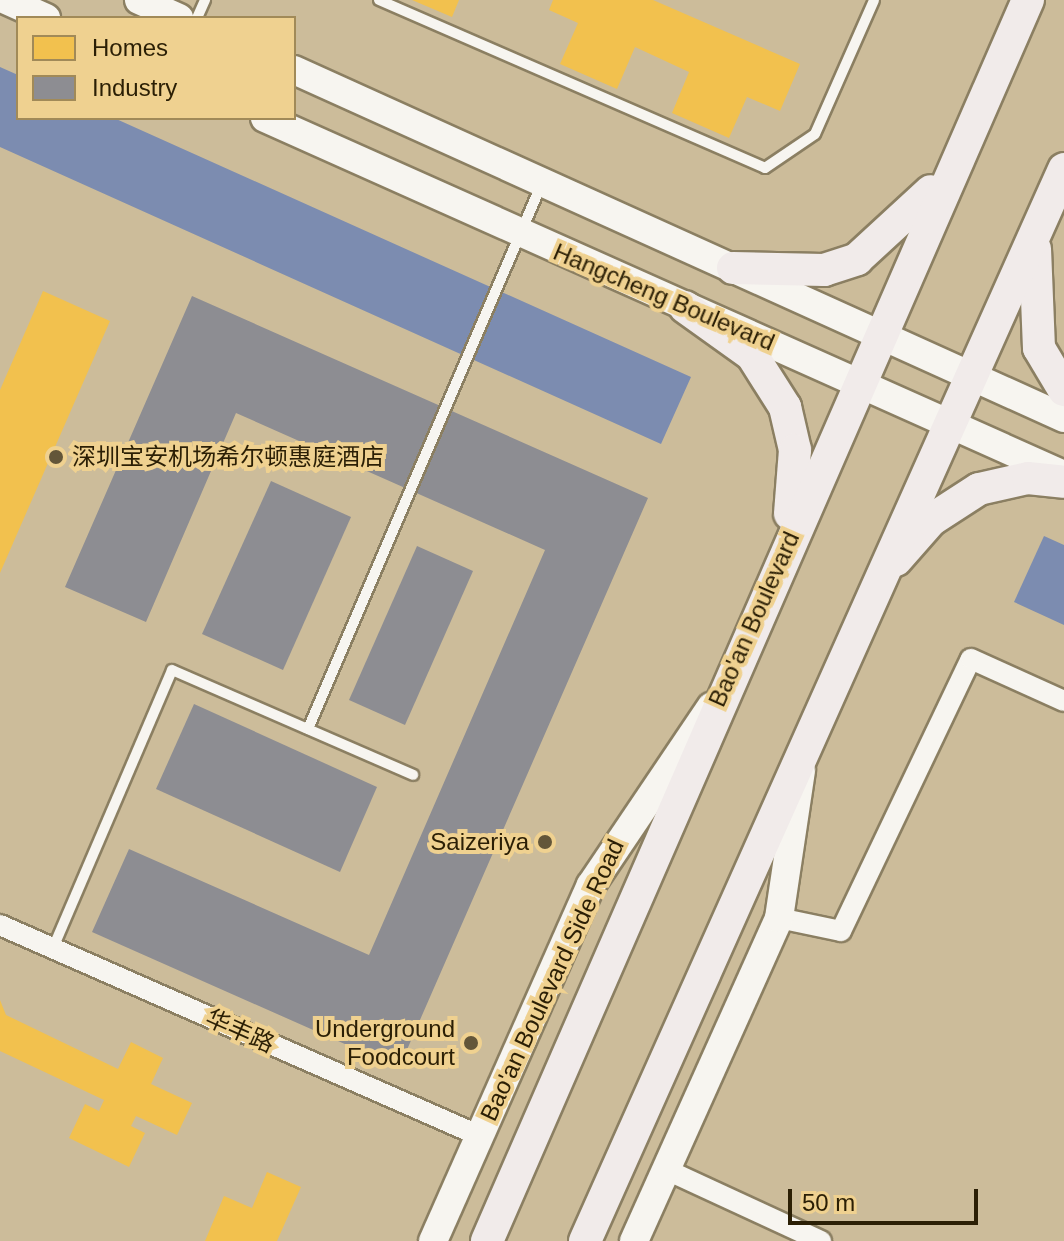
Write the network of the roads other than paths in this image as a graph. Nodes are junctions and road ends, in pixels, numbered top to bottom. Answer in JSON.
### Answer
{"nodes":[{"id":1,"x":6,"y":0,"type":"edge"},
{"id":2,"x":139,"y":0,"type":"edge"},
{"id":3,"x":379,"y":0,"type":"edge"},
{"id":4,"x":874,"y":0,"type":"edge"},
{"id":5,"x":1027,"y":1,"type":"edge"},
{"id":6,"x":42,"y":16,"type":"edge"},
{"id":7,"x":175,"y":16,"type":"edge"},
{"id":8,"x":296,"y":71,"type":"edge"},
{"id":9,"x":269,"y":120,"type":"edge"},
{"id":10,"x":957,"y":152,"type":"junction"},
{"id":11,"x":1064,"y":169,"type":"edge"},
{"id":12,"x":543,"y":181,"type":"junction"},
{"id":13,"x":1045,"y":209,"type":"junction"},
{"id":14,"x":520,"y":235,"type":"junction"},
{"id":15,"x":733,"y":268,"type":"junction"},
{"id":16,"x":685,"y":307,"type":"junction"},
{"id":17,"x":880,"y":334,"type":"junction"},
{"id":18,"x":969,"y":375,"type":"junction"},
{"id":19,"x":858,"y":380,"type":"junction"},
{"id":20,"x":1064,"y":390,"type":"edge"},
{"id":21,"x":1064,"y":418,"type":"edge"},
{"id":22,"x":947,"y":421,"type":"junction"},
{"id":23,"x":1064,"y":475,"type":"edge"},
{"id":24,"x":1064,"y":482,"type":"edge"},
{"id":25,"x":782,"y":555,"type":"junction"},
{"id":26,"x":869,"y":594,"type":"junction"},
{"id":27,"x":721,"y":693,"type":"junction"},
{"id":28,"x":1064,"y":701,"type":"edge"},
{"id":29,"x":308,"y":729,"type":"junction"},
{"id":30,"x":805,"y":746,"type":"junction"},
{"id":31,"x":413,"y":775,"type":"dead end"},
{"id":32,"x":779,"y":918,"type":"junction"},
{"id":33,"x":0,"y":925,"type":"edge"},
{"id":34,"x":53,"y":948,"type":"junction"},
{"id":35,"x":480,"y":1136,"type":"junction"},
{"id":36,"x":665,"y":1169,"type":"junction"},
{"id":37,"x":433,"y":1241,"type":"edge"},
{"id":38,"x":487,"y":1241,"type":"edge"},
{"id":39,"x":585,"y":1241,"type":"edge"},
{"id":40,"x":634,"y":1241,"type":"edge"},
{"id":41,"x":821,"y":1241,"type":"edge"}],
"edges":[{"from":1,"to":6,"type":"main road"},
{"from":2,"to":7,"type":"main road"},
{"from":3,"to":4,"type":"lane"},
{"from":5,"to":10,"type":"main road","name":"Bao'an Boulevard"},
{"from":8,"to":12,"type":"main road"},
{"from":9,"to":14,"type":"main road","name":"Hangcheng Boulevard"},
{"from":10,"to":15,"type":"main road"},
{"from":10,"to":17,"type":"main road","name":"Bao'an Boulevard"},
{"from":11,"to":13,"type":"main road"},
{"from":12,"to":14,"type":"lane"},
{"from":12,"to":15,"type":"main road"},
{"from":13,"to":18,"type":"main road"},
{"from":13,"to":20,"type":"main road"},
{"from":14,"to":16,"type":"main road","name":"Hangcheng Boulevard"},
{"from":14,"to":29,"type":"lane"},
{"from":15,"to":17,"type":"main road"},
{"from":16,"to":19,"type":"main road","name":"Hangcheng Boulevard"},
{"from":16,"to":25,"type":"main road"},
{"from":17,"to":18,"type":"main road"},
{"from":17,"to":19,"type":"main road","name":"Bao'an Boulevard"},
{"from":18,"to":21,"type":"main road"},
{"from":18,"to":22,"type":"main road"},
{"from":19,"to":22,"type":"main road","name":"Hangcheng Boulevard"},
{"from":19,"to":25,"type":"main road","name":"Bao'an Boulevard"},
{"from":22,"to":23,"type":"main road","name":"Hangcheng Boulevard"},
{"from":22,"to":26,"type":"main road"},
{"from":24,"to":26,"type":"main road"},
{"from":25,"to":27,"type":"main road","name":"Bao'an Boulevard"},
{"from":26,"to":30,"type":"main road"},
{"from":27,"to":35,"type":"main road","name":"Bao'an Boulevard Side Road"},
{"from":27,"to":38,"type":"main road","name":"Bao'an Boulevard"},
{"from":28,"to":32,"type":"street"},
{"from":29,"to":31,"type":"lane"},
{"from":29,"to":34,"type":"lane"},
{"from":30,"to":32,"type":"main road"},
{"from":30,"to":39,"type":"main road"},
{"from":32,"to":36,"type":"main road"},
{"from":33,"to":34,"type":"street","name":"华丰路"},
{"from":34,"to":35,"type":"street","name":"华丰路"},
{"from":35,"to":37,"type":"main road","name":"Bao'an Boulevard Side Road"},
{"from":36,"to":40,"type":"main road"},
{"from":36,"to":41,"type":"street"}]}
